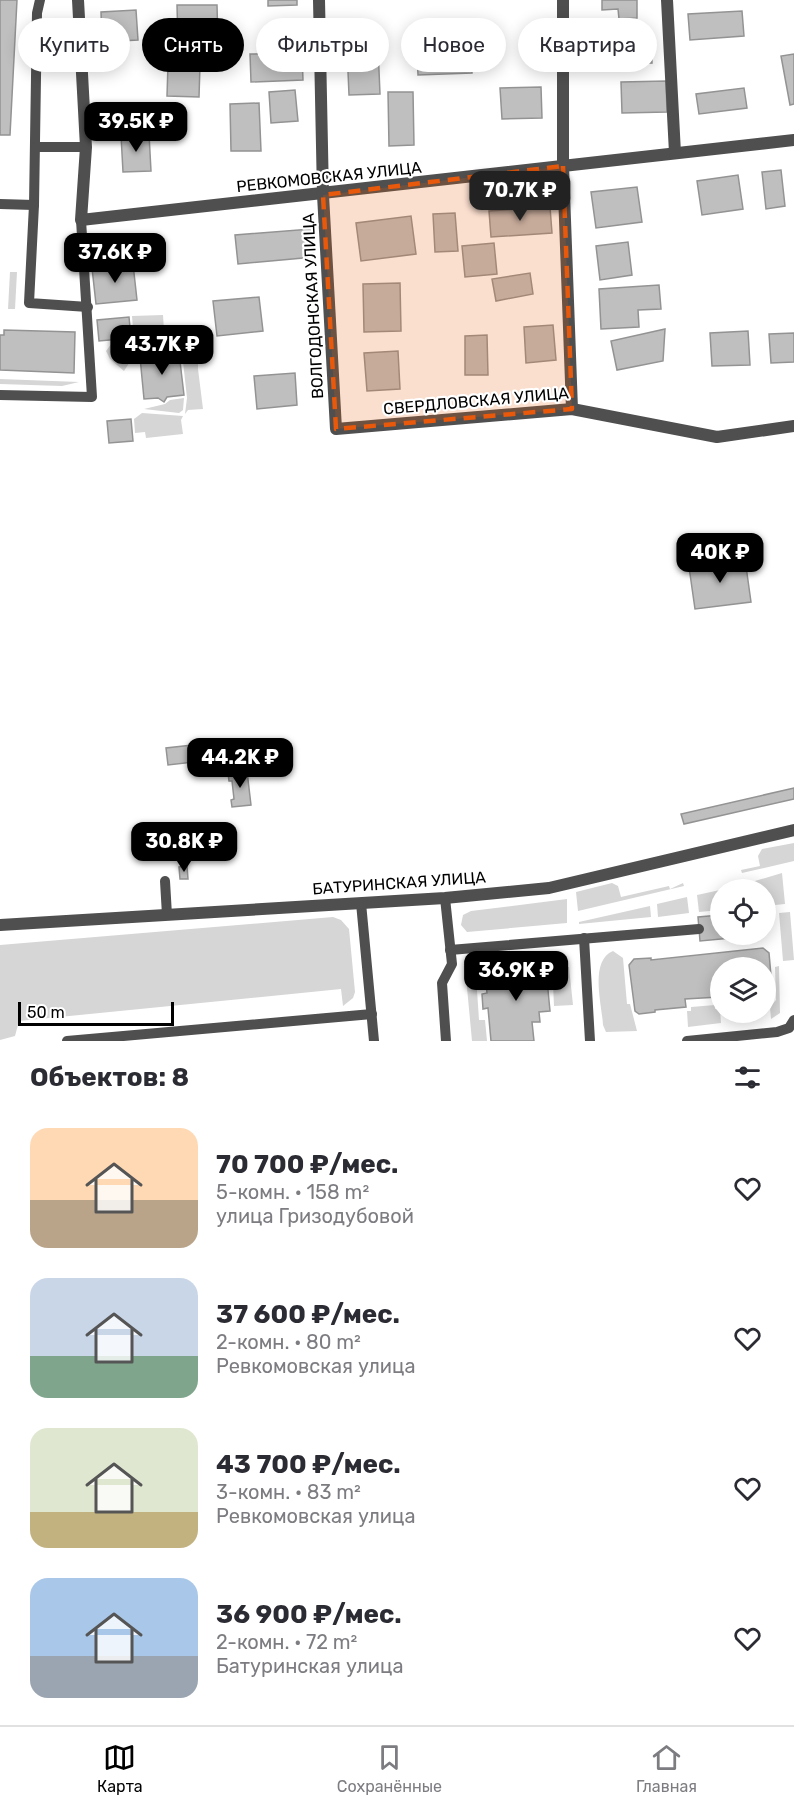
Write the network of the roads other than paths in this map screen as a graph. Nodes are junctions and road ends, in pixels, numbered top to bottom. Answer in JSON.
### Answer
{"nodes":[{"id":1,"x":40,"y":0,"type":"edge"},
{"id":2,"x":78,"y":0,"type":"edge"},
{"id":3,"x":319,"y":0,"type":"edge"},
{"id":4,"x":563,"y":0,"type":"edge"},
{"id":5,"x":667,"y":0,"type":"edge"},
{"id":6,"x":794,"y":140,"type":"edge"},
{"id":7,"x":36,"y":147,"type":"junction"},
{"id":8,"x":86,"y":147,"type":"junction"},
{"id":9,"x":675,"y":153,"type":"junction"},
{"id":10,"x":562,"y":166,"type":"junction"},
{"id":11,"x":323,"y":195,"type":"junction"},
{"id":12,"x":0,"y":204,"type":"edge"},
{"id":13,"x":34,"y":205,"type":"junction"},
{"id":14,"x":81,"y":220,"type":"junction"},
{"id":15,"x":88,"y":307,"type":"junction"},
{"id":16,"x":0,"y":395,"type":"edge"},
{"id":17,"x":572,"y":409,"type":"junction"},
{"id":18,"x":794,"y":426,"type":"edge"},
{"id":19,"x":336,"y":429,"type":"joint"},
{"id":20,"x":794,"y":830,"type":"edge"},
{"id":21,"x":165,"y":881,"type":"dead end"},
{"id":22,"x":445,"y":898,"type":"junction"},
{"id":23,"x":361,"y":903,"type":"junction"},
{"id":24,"x":167,"y":915,"type":"junction"},
{"id":25,"x":0,"y":925,"type":"edge"},
{"id":26,"x":699,"y":929,"type":"dead end"},
{"id":27,"x":584,"y":938,"type":"junction"},
{"id":28,"x":450,"y":950,"type":"junction"},
{"id":29,"x":372,"y":1014,"type":"junction"},
{"id":30,"x":794,"y":1020,"type":"edge"},
{"id":31,"x":68,"y":1041,"type":"edge"},
{"id":32,"x":374,"y":1041,"type":"edge"},
{"id":33,"x":446,"y":1041,"type":"edge"},
{"id":34,"x":590,"y":1041,"type":"edge"},
{"id":35,"x":687,"y":1041,"type":"edge"}],
"edges":[{"from":1,"to":7,"type":"lane"},
{"from":2,"to":8,"type":"street"},
{"from":3,"to":11,"type":"street","name":"ВОЛГОДОНСКАЯ УЛИЦА"},
{"from":4,"to":10,"type":"street"},
{"from":5,"to":9,"type":"street"},
{"from":6,"to":9,"type":"street","name":"РЕВКОМОВСКАЯ УЛИЦА"},
{"from":7,"to":8,"type":"lane"},
{"from":7,"to":13,"type":"lane"},
{"from":8,"to":14,"type":"street"},
{"from":9,"to":10,"type":"street","name":"РЕВКОМОВСКАЯ УЛИЦА"},
{"from":10,"to":11,"type":"street","name":"РЕВКОМОВСКАЯ УЛИЦА"},
{"from":10,"to":17,"type":"street"},
{"from":11,"to":14,"type":"street","name":"РЕВКОМОВСКАЯ УЛИЦА"},
{"from":11,"to":19,"type":"street","name":"ВОЛГОДОНСКАЯ УЛИЦА"},
{"from":12,"to":13,"type":"lane"},
{"from":13,"to":15,"type":"lane"},
{"from":14,"to":15,"type":"lane"},
{"from":15,"to":16,"type":"lane"},
{"from":17,"to":18,"type":"street","name":"СВЕРДЛОВСКАЯ УЛИЦА"},
{"from":17,"to":19,"type":"street","name":"СВЕРДЛОВСКАЯ УЛИЦА"},
{"from":20,"to":22,"type":"street","name":"БАТУРИНСКАЯ УЛИЦА"},
{"from":21,"to":24,"type":"lane"},
{"from":22,"to":23,"type":"street","name":"БАТУРИНСКАЯ УЛИЦА"},
{"from":22,"to":28,"type":"lane"},
{"from":23,"to":24,"type":"street","name":"БАТУРИНСКАЯ УЛИЦА"},
{"from":23,"to":29,"type":"lane"},
{"from":24,"to":25,"type":"street","name":"БАТУРИНСКАЯ УЛИЦА"},
{"from":26,"to":27,"type":"lane"},
{"from":27,"to":28,"type":"lane"},
{"from":27,"to":34,"type":"lane"},
{"from":28,"to":33,"type":"lane"},
{"from":29,"to":31,"type":"lane"},
{"from":29,"to":32,"type":"lane"},
{"from":30,"to":35,"type":"lane"}]}
